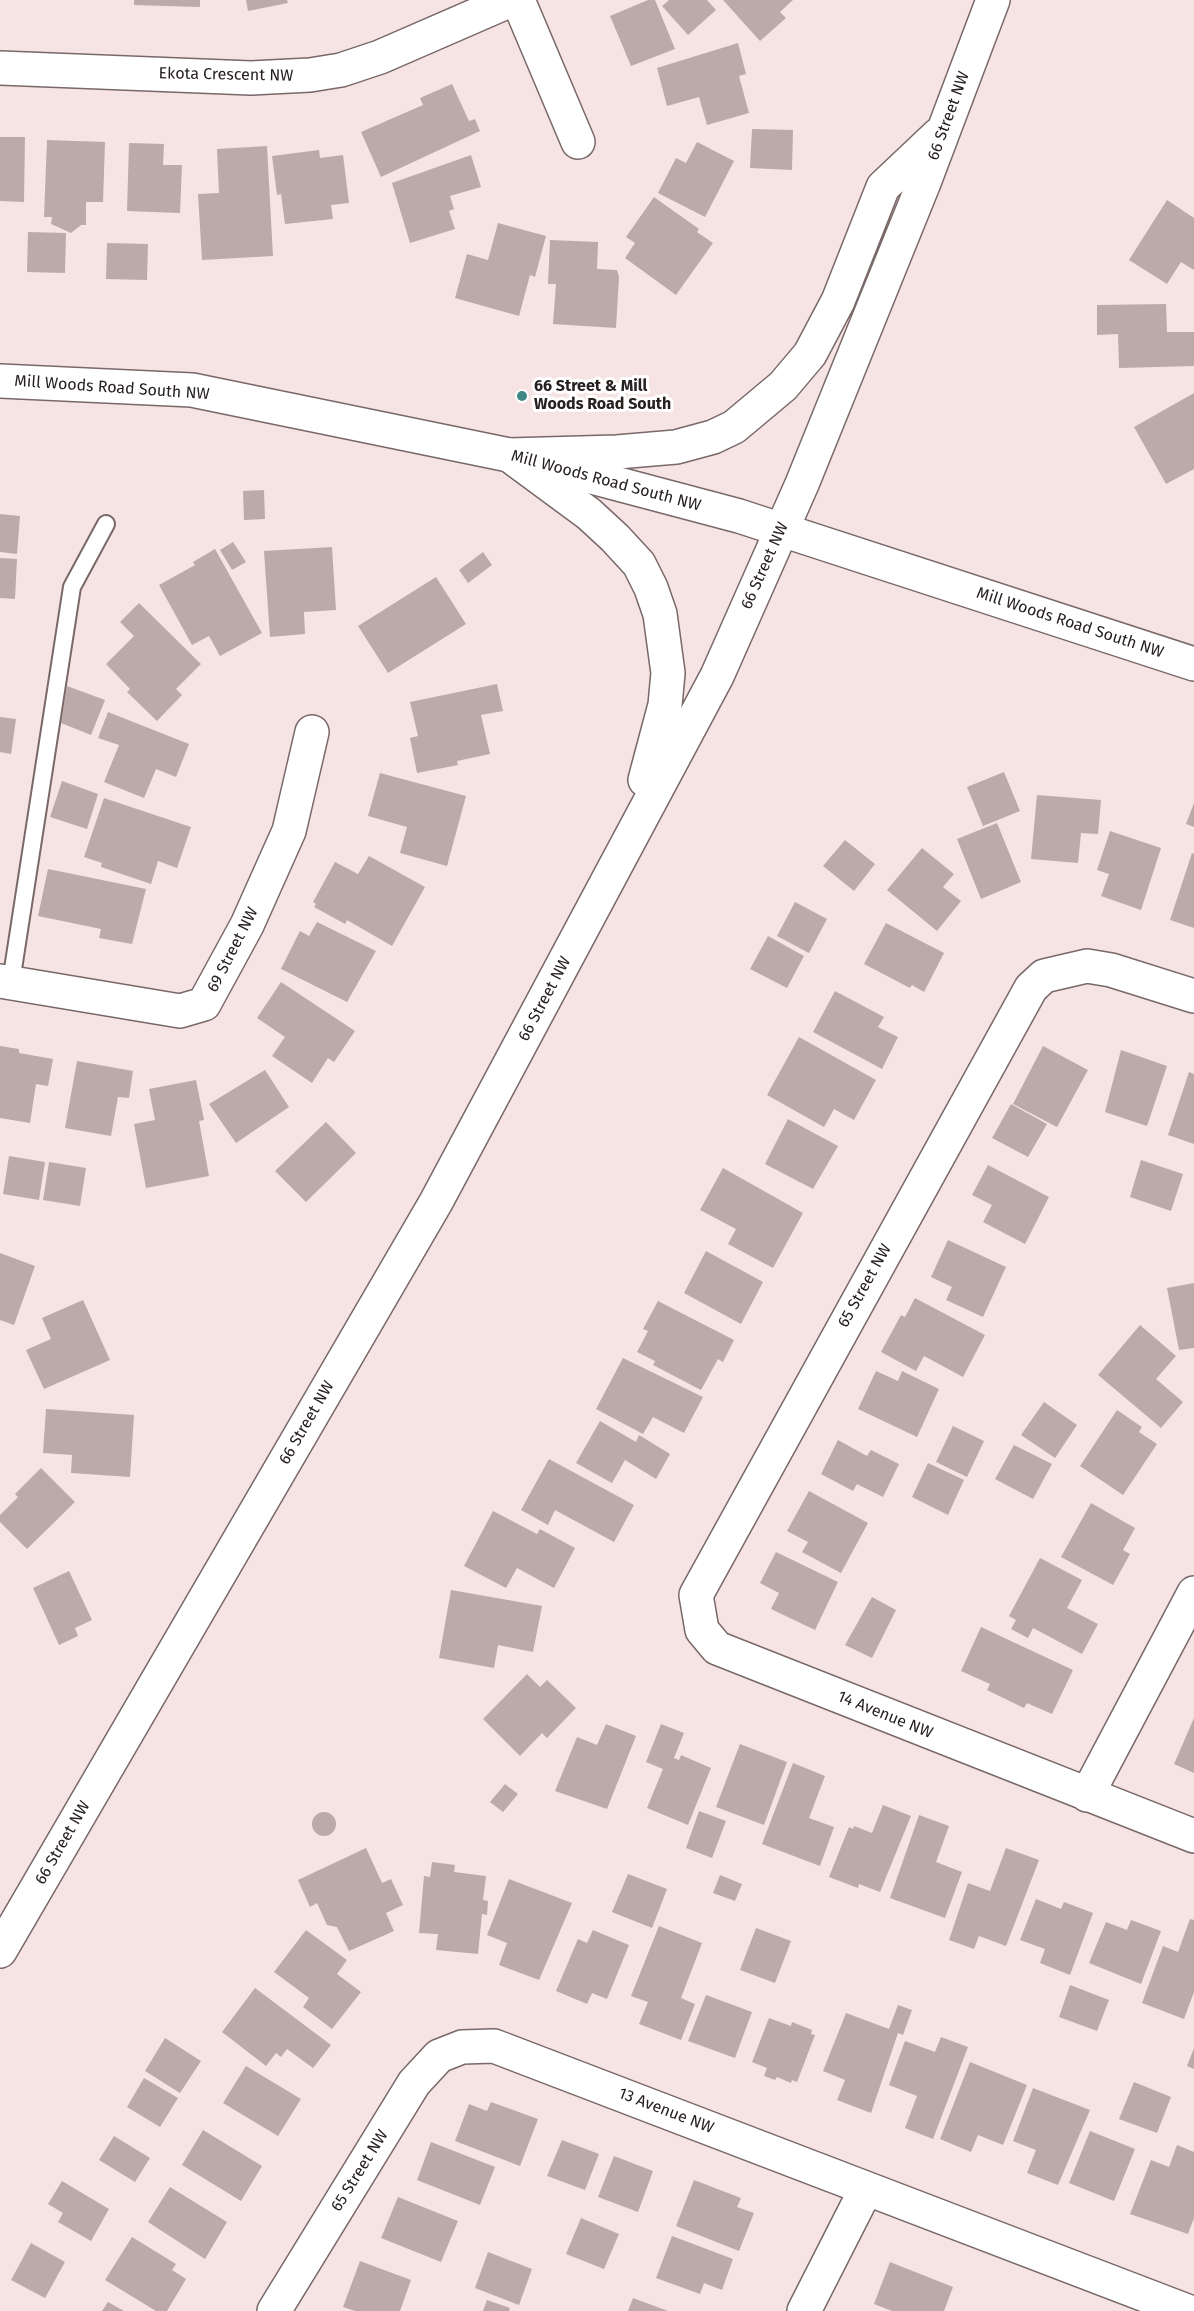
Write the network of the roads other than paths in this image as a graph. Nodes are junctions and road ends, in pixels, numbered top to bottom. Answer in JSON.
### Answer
{"nodes":[{"id":1,"x":511,"y":0,"type":"edge"},
{"id":2,"x":518,"y":0,"type":"edge"},
{"id":3,"x":993,"y":0,"type":"edge"},
{"id":4,"x":0,"y":68,"type":"edge"},
{"id":5,"x":942,"y":132,"type":"junction"},
{"id":6,"x":578,"y":142,"type":"dead end"},
{"id":7,"x":0,"y":381,"type":"edge"},
{"id":8,"x":509,"y":455,"type":"junction"},
{"id":9,"x":106,"y":524,"type":"dead end"},
{"id":10,"x":781,"y":529,"type":"junction"},
{"id":11,"x":1194,"y":664,"type":"edge"},
{"id":12,"x":312,"y":732,"type":"dead end"},
{"id":13,"x":610,"y":877,"type":"junction"},
{"id":14,"x":6,"y":982,"type":"edge"},
{"id":15,"x":1194,"y":996,"type":"edge"},
{"id":16,"x":1194,"y":1593,"type":"edge"},
{"id":17,"x":699,"y":1618,"type":"joint"},
{"id":18,"x":1087,"y":1795,"type":"junction"},
{"id":19,"x":1194,"y":1836,"type":"edge"},
{"id":20,"x":0,"y":1951,"type":"edge"},
{"id":21,"x":462,"y":2047,"type":"joint"},
{"id":22,"x":866,"y":2189,"type":"junction"},
{"id":23,"x":274,"y":2311,"type":"edge"},
{"id":24,"x":804,"y":2311,"type":"edge"},
{"id":25,"x":1187,"y":2311,"type":"edge"}],
"edges":[{"from":1,"to":4,"type":"street","name":"Ekota Crescent NW"},
{"from":2,"to":6,"type":"street"},
{"from":3,"to":5,"type":"street","name":"66 Street NW"},
{"from":5,"to":8,"type":"street"},
{"from":5,"to":10,"type":"street","name":"66 Street NW"},
{"from":7,"to":8,"type":"street","name":"Mill Woods Road South NW"},
{"from":8,"to":10,"type":"street","name":"Mill Woods Road South NW"},
{"from":8,"to":13,"type":"street"},
{"from":9,"to":14,"type":"lane"},
{"from":10,"to":11,"type":"street","name":"Mill Woods Road South NW"},
{"from":10,"to":13,"type":"street","name":"66 Street NW"},
{"from":12,"to":14,"type":"street","name":"69 Street NW"},
{"from":13,"to":20,"type":"street","name":"66 Street NW"},
{"from":15,"to":17,"type":"street","name":"65 Street NW"},
{"from":16,"to":18,"type":"street"},
{"from":17,"to":18,"type":"street","name":"14 Avenue NW"},
{"from":18,"to":19,"type":"street","name":"14 Avenue NW"},
{"from":21,"to":22,"type":"street","name":"13 Avenue NW"},
{"from":21,"to":23,"type":"street","name":"65 Street NW"},
{"from":22,"to":24,"type":"street"},
{"from":22,"to":25,"type":"street","name":"13 Avenue NW"}]}
